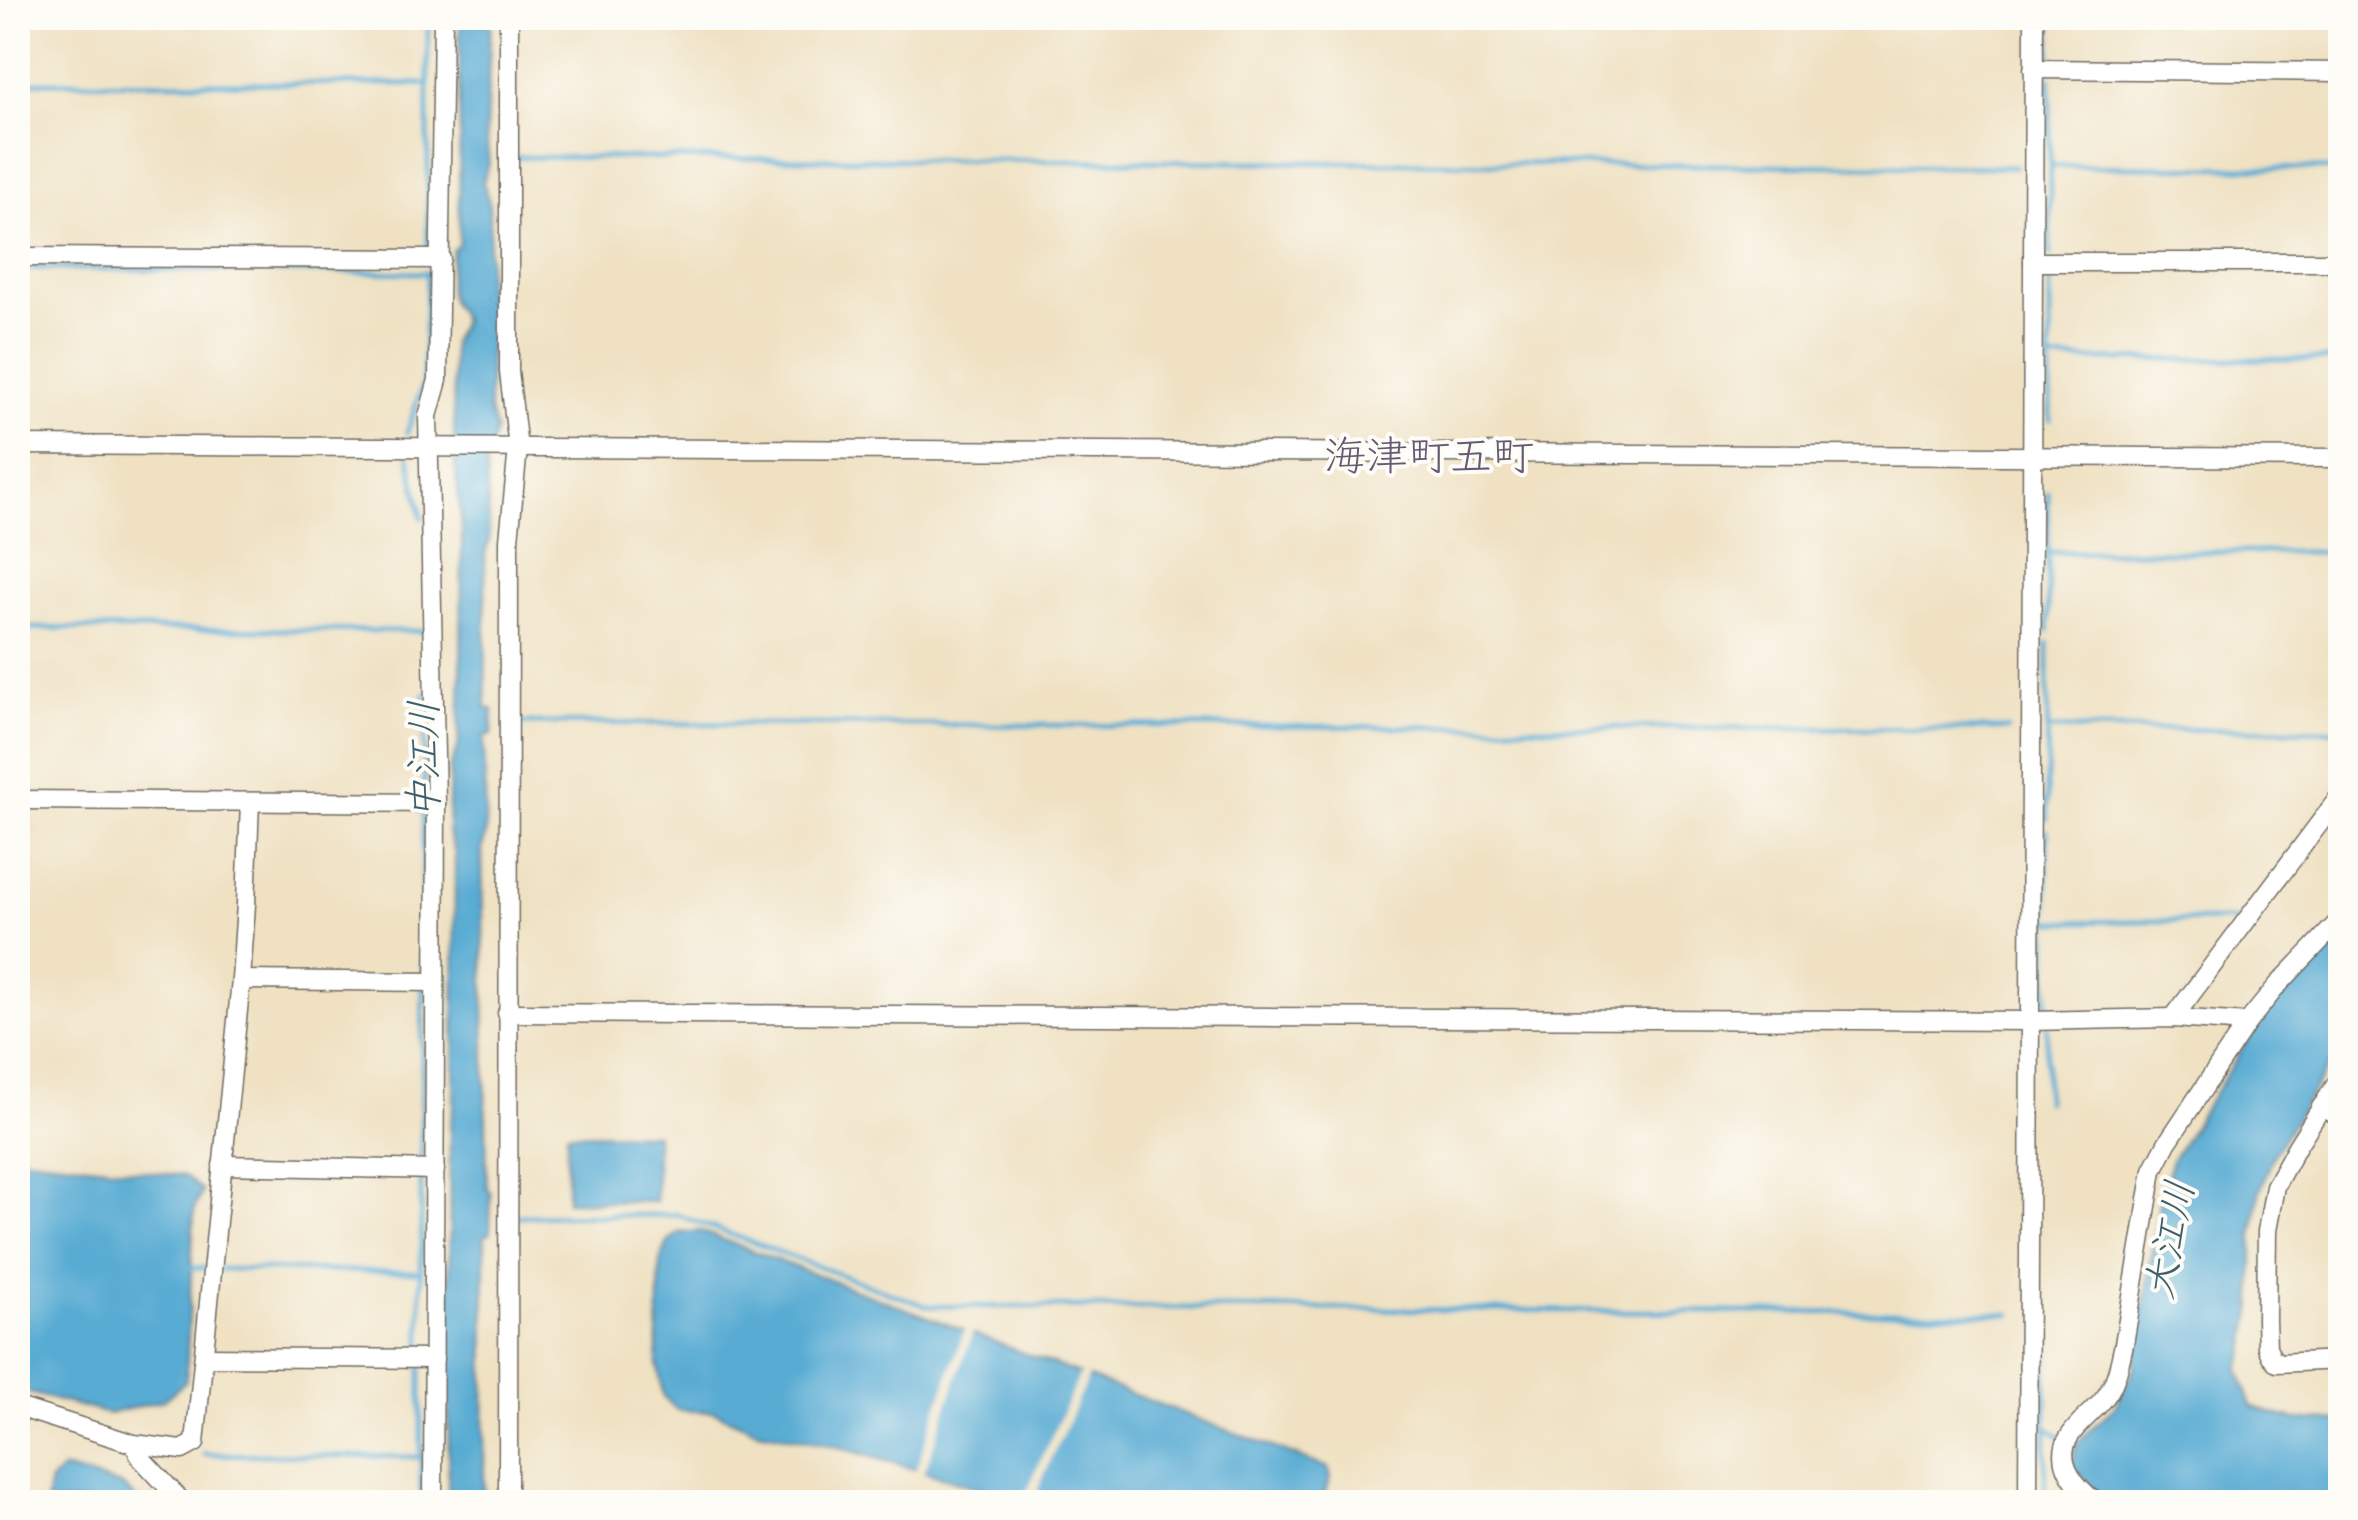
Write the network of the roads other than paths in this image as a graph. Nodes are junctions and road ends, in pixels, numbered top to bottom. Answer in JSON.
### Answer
{"nodes":[{"id":1,"x":443,"y":18,"type":"edge"},
{"id":2,"x":510,"y":18,"type":"edge"},
{"id":3,"x":2034,"y":18,"type":"edge"},
{"id":4,"x":2034,"y":70,"type":"junction"},
{"id":5,"x":2340,"y":72,"type":"edge"},
{"id":6,"x":18,"y":257,"type":"edge"},
{"id":7,"x":441,"y":259,"type":"junction"},
{"id":8,"x":2033,"y":262,"type":"junction"},
{"id":9,"x":2340,"y":262,"type":"edge"},
{"id":10,"x":18,"y":445,"type":"edge"},
{"id":11,"x":428,"y":448,"type":"junction"},
{"id":12,"x":512,"y":448,"type":"junction"},
{"id":13,"x":2032,"y":454,"type":"junction"},
{"id":14,"x":2340,"y":458,"type":"edge"},
{"id":15,"x":2340,"y":796,"type":"edge"},
{"id":16,"x":18,"y":800,"type":"edge"},
{"id":17,"x":250,"y":802,"type":"junction"},
{"id":18,"x":436,"y":802,"type":"junction"},
{"id":19,"x":2340,"y":920,"type":"edge"},
{"id":20,"x":241,"y":980,"type":"junction"},
{"id":21,"x":434,"y":982,"type":"junction"},
{"id":22,"x":507,"y":1013,"type":"junction"},
{"id":23,"x":2173,"y":1018,"type":"junction"},
{"id":24,"x":2030,"y":1020,"type":"junction"},
{"id":25,"x":2247,"y":1023,"type":"junction"},
{"id":26,"x":2340,"y":1078,"type":"edge"},
{"id":27,"x":2321,"y":1107,"type":"junction"},
{"id":28,"x":2340,"y":1116,"type":"edge"},
{"id":29,"x":222,"y":1166,"type":"junction"},
{"id":30,"x":435,"y":1170,"type":"junction"},
{"id":31,"x":204,"y":1357,"type":"junction"},
{"id":32,"x":2338,"y":1358,"type":"edge"},
{"id":33,"x":434,"y":1359,"type":"junction"},
{"id":34,"x":18,"y":1406,"type":"edge"},
{"id":35,"x":134,"y":1444,"type":"junction"},
{"id":36,"x":182,"y":1502,"type":"edge"},
{"id":37,"x":433,"y":1502,"type":"edge"},
{"id":38,"x":508,"y":1502,"type":"edge"},
{"id":39,"x":2028,"y":1502,"type":"edge"},
{"id":40,"x":2096,"y":1502,"type":"edge"}],
"edges":[{"from":1,"to":7,"type":"street"},
{"from":2,"to":12,"type":"street"},
{"from":3,"to":4,"type":"street"},
{"from":4,"to":5,"type":"street"},
{"from":4,"to":8,"type":"street"},
{"from":6,"to":7,"type":"street"},
{"from":7,"to":11,"type":"street"},
{"from":8,"to":9,"type":"street"},
{"from":8,"to":13,"type":"street"},
{"from":10,"to":11,"type":"street"},
{"from":11,"to":12,"type":"street"},
{"from":11,"to":18,"type":"street"},
{"from":12,"to":13,"type":"street"},
{"from":12,"to":22,"type":"street"},
{"from":13,"to":14,"type":"street"},
{"from":13,"to":24,"type":"street"},
{"from":15,"to":23,"type":"street"},
{"from":16,"to":17,"type":"street"},
{"from":17,"to":18,"type":"street"},
{"from":17,"to":20,"type":"street"},
{"from":18,"to":21,"type":"street"},
{"from":19,"to":25,"type":"street"},
{"from":20,"to":21,"type":"street"},
{"from":20,"to":29,"type":"street"},
{"from":21,"to":30,"type":"street"},
{"from":22,"to":24,"type":"street"},
{"from":22,"to":38,"type":"street"},
{"from":23,"to":24,"type":"street"},
{"from":23,"to":25,"type":"street"},
{"from":24,"to":39,"type":"street"},
{"from":25,"to":40,"type":"street"},
{"from":26,"to":27,"type":"street"},
{"from":27,"to":28,"type":"street"},
{"from":27,"to":32,"type":"street"},
{"from":29,"to":30,"type":"street"},
{"from":29,"to":31,"type":"street"},
{"from":30,"to":33,"type":"street"},
{"from":31,"to":33,"type":"street"},
{"from":31,"to":35,"type":"street"},
{"from":33,"to":37,"type":"street"},
{"from":34,"to":35,"type":"street"},
{"from":35,"to":36,"type":"street"}]}
